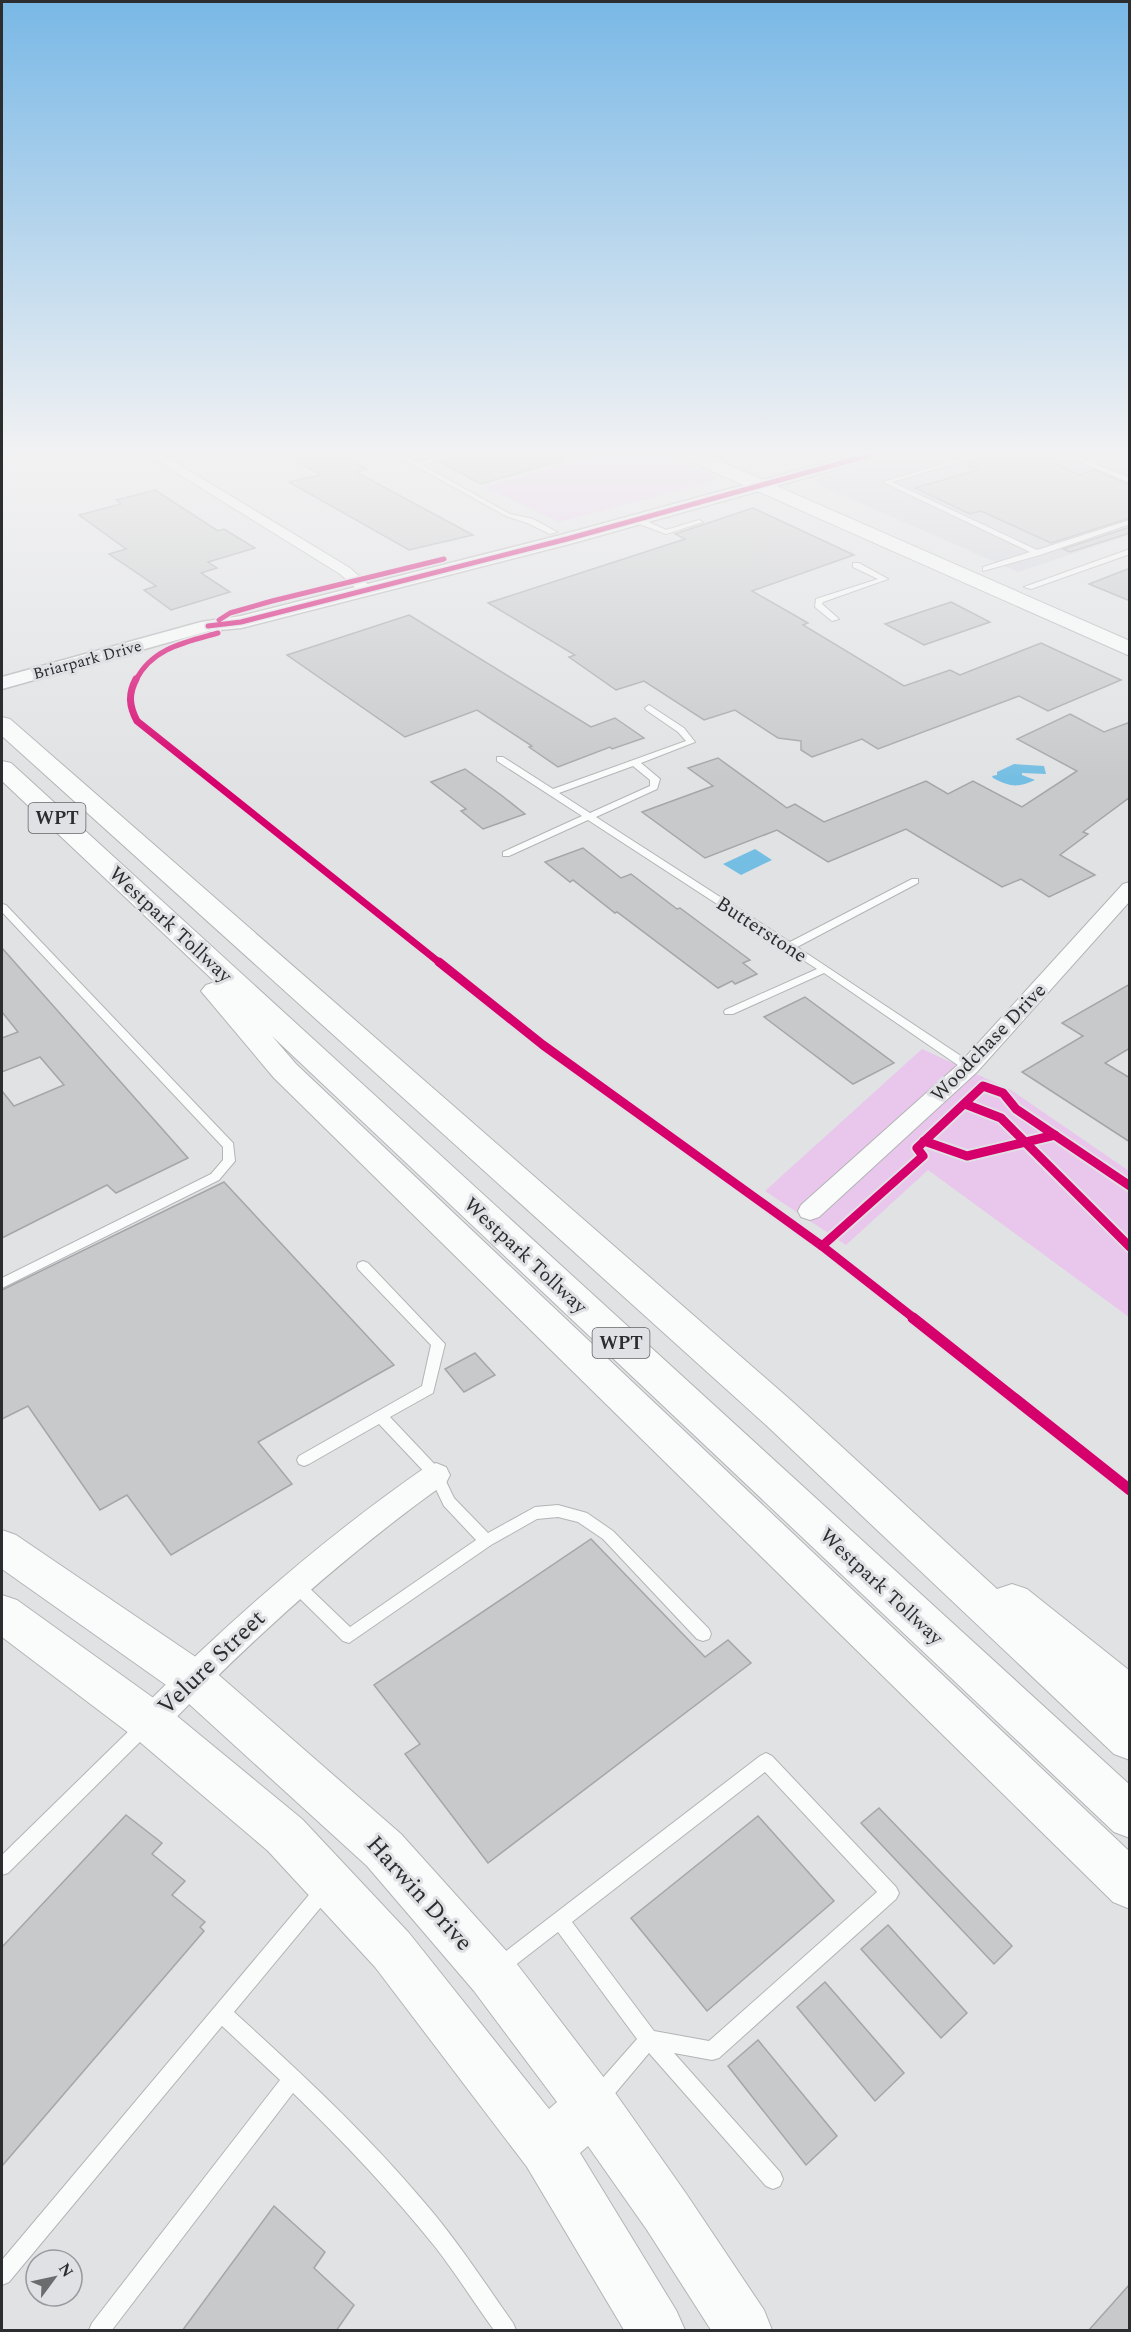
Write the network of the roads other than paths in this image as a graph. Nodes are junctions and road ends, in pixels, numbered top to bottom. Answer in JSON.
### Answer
{"nodes":[{"id":1,"x":332,"y":564,"type":"edge"},
{"id":2,"x":442,"y":564,"type":"edge"},
{"id":3,"x":955,"y":564,"type":"edge"},
{"id":4,"x":973,"y":564,"type":"edge"},
{"id":5,"x":1002,"y":564,"type":"edge"},
{"id":6,"x":1094,"y":564,"type":"edge"},
{"id":7,"x":856,"y":565,"type":"dead end"},
{"id":8,"x":986,"y":569,"type":"junction"},
{"id":9,"x":360,"y":584,"type":"junction"},
{"id":10,"x":1028,"y":587,"type":"junction"},
{"id":11,"x":835,"y":619,"type":"dead end"},
{"id":12,"x":1126,"y":639,"type":"edge"},
{"id":13,"x":2,"y":683,"type":"edge"},
{"id":14,"x":649,"y":708,"type":"dead end"},
{"id":15,"x":2,"y":724,"type":"edge"},
{"id":16,"x":500,"y":759,"type":"dead end"},
{"id":17,"x":635,"y":763,"type":"junction"},
{"id":18,"x":2,"y":768,"type":"edge"},
{"id":19,"x":553,"y":792,"type":"junction"},
{"id":20,"x":589,"y":816,"type":"junction"},
{"id":21,"x":507,"y":854,"type":"dead end"},
{"id":22,"x":112,"y":869,"type":"junction"},
{"id":23,"x":915,"y":881,"type":"dead end"},
{"id":24,"x":1130,"y":888,"type":"edge"},
{"id":25,"x":2,"y":907,"type":"edge"},
{"id":26,"x":789,"y":947,"type":"junction"},
{"id":27,"x":825,"y":969,"type":"junction"},
{"id":28,"x":729,"y":1012,"type":"dead end"},
{"id":29,"x":969,"y":1067,"type":"junction"},
{"id":30,"x":810,"y":1211,"type":"dead end"},
{"id":31,"x":363,"y":1266,"type":"dead end"},
{"id":32,"x":2,"y":1282,"type":"edge"},
{"id":33,"x":780,"y":1414,"type":"junction"},
{"id":34,"x":381,"y":1417,"type":"junction"},
{"id":35,"x":304,"y":1460,"type":"dead end"},
{"id":36,"x":436,"y":1475,"type":"junction"},
{"id":37,"x":486,"y":1541,"type":"junction"},
{"id":38,"x":2,"y":1547,"type":"edge"},
{"id":39,"x":294,"y":1583,"type":"junction"},
{"id":40,"x":2,"y":1613,"type":"edge"},
{"id":41,"x":703,"y":1634,"type":"dead end"},
{"id":42,"x":192,"y":1678,"type":"junction"},
{"id":43,"x":1130,"y":1698,"type":"edge"},
{"id":44,"x":150,"y":1722,"type":"junction"},
{"id":45,"x":1130,"y":1739,"type":"edge"},
{"id":46,"x":1130,"y":1816,"type":"edge"},
{"id":47,"x":2,"y":1868,"type":"edge"},
{"id":48,"x":330,"y":1883,"type":"junction"},
{"id":49,"x":1130,"y":1886,"type":"edge"},
{"id":50,"x":560,"y":1920,"type":"junction"},
{"id":51,"x":492,"y":1973,"type":"junction"},
{"id":52,"x":221,"y":2012,"type":"junction"},
{"id":53,"x":649,"y":2040,"type":"junction"},
{"id":54,"x":293,"y":2078,"type":"junction"},
{"id":55,"x":592,"y":2106,"type":"junction"},
{"id":56,"x":546,"y":2148,"type":"junction"},
{"id":57,"x":772,"y":2178,"type":"dead end"},
{"id":58,"x":2,"y":2275,"type":"edge"},
{"id":59,"x":99,"y":2331,"type":"edge"},
{"id":60,"x":506,"y":2331,"type":"edge"},
{"id":61,"x":656,"y":2331,"type":"edge"},
{"id":62,"x":744,"y":2331,"type":"edge"}],
"edges":[{"from":1,"to":9,"type":"street"},
{"from":2,"to":9,"type":"street","name":"Briarpark Drive"},
{"from":3,"to":12,"type":"main road"},
{"from":4,"to":8,"type":"main road"},
{"from":5,"to":8,"type":"lane"},
{"from":6,"to":10,"type":"lane"},
{"from":7,"to":11,"type":"lane"},
{"from":8,"to":10,"type":"main road"},
{"from":9,"to":13,"type":"street","name":"Briarpark Drive"},
{"from":10,"to":12,"type":"main road"},
{"from":14,"to":17,"type":"lane"},
{"from":15,"to":33,"type":"main road","name":"Westpark Tollway","number":"WPT"},
{"from":16,"to":19,"type":"lane","name":"Butterstone"},
{"from":17,"to":19,"type":"lane"},
{"from":17,"to":20,"type":"lane"},
{"from":18,"to":22,"type":"main road","name":"Westpark Tollway","number":"WPT"},
{"from":19,"to":20,"type":"lane","name":"Butterstone"},
{"from":20,"to":21,"type":"lane"},
{"from":20,"to":26,"type":"lane","name":"Butterstone"},
{"from":22,"to":46,"type":"main road","name":"Westpark Tollway","number":"WPT"},
{"from":22,"to":49,"type":"main road"},
{"from":23,"to":26,"type":"lane"},
{"from":24,"to":29,"type":"street","name":"Woodchase Drive"},
{"from":25,"to":32,"type":"lane"},
{"from":26,"to":27,"type":"lane","name":"Butterstone"},
{"from":27,"to":28,"type":"lane"},
{"from":27,"to":29,"type":"lane","name":"Butterstone"},
{"from":29,"to":30,"type":"street","name":"Woodchase Drive"},
{"from":31,"to":34,"type":"lane"},
{"from":33,"to":43,"type":"main road"},
{"from":33,"to":45,"type":"main road","name":"Westpark Tollway","number":"WPT"},
{"from":34,"to":35,"type":"lane"},
{"from":34,"to":36,"type":"lane"},
{"from":36,"to":37,"type":"lane"},
{"from":36,"to":39,"type":"street","name":"Velure Street"},
{"from":37,"to":39,"type":"lane"},
{"from":37,"to":41,"type":"lane"},
{"from":38,"to":42,"type":"main road","name":"Harwin Drive"},
{"from":39,"to":42,"type":"street","name":"Velure Street"},
{"from":40,"to":44,"type":"main road"},
{"from":42,"to":44,"type":"street","name":"Velure Street"},
{"from":42,"to":51,"type":"main road","name":"Harwin Drive"},
{"from":44,"to":47,"type":"lane","name":"Velure Street"},
{"from":44,"to":48,"type":"main road"},
{"from":48,"to":52,"type":"lane"},
{"from":48,"to":56,"type":"main road"},
{"from":50,"to":51,"type":"lane"},
{"from":50,"to":53,"type":"lane"},
{"from":50,"to":53,"type":"lane"},
{"from":51,"to":55,"type":"main road","name":"Harwin Drive"},
{"from":52,"to":54,"type":"lane"},
{"from":52,"to":58,"type":"lane"},
{"from":53,"to":55,"type":"lane"},
{"from":53,"to":57,"type":"lane"},
{"from":54,"to":59,"type":"lane"},
{"from":54,"to":60,"type":"lane"},
{"from":55,"to":56,"type":"main road"},
{"from":55,"to":62,"type":"main road","name":"Harwin Drive"},
{"from":56,"to":61,"type":"main road"}]}
